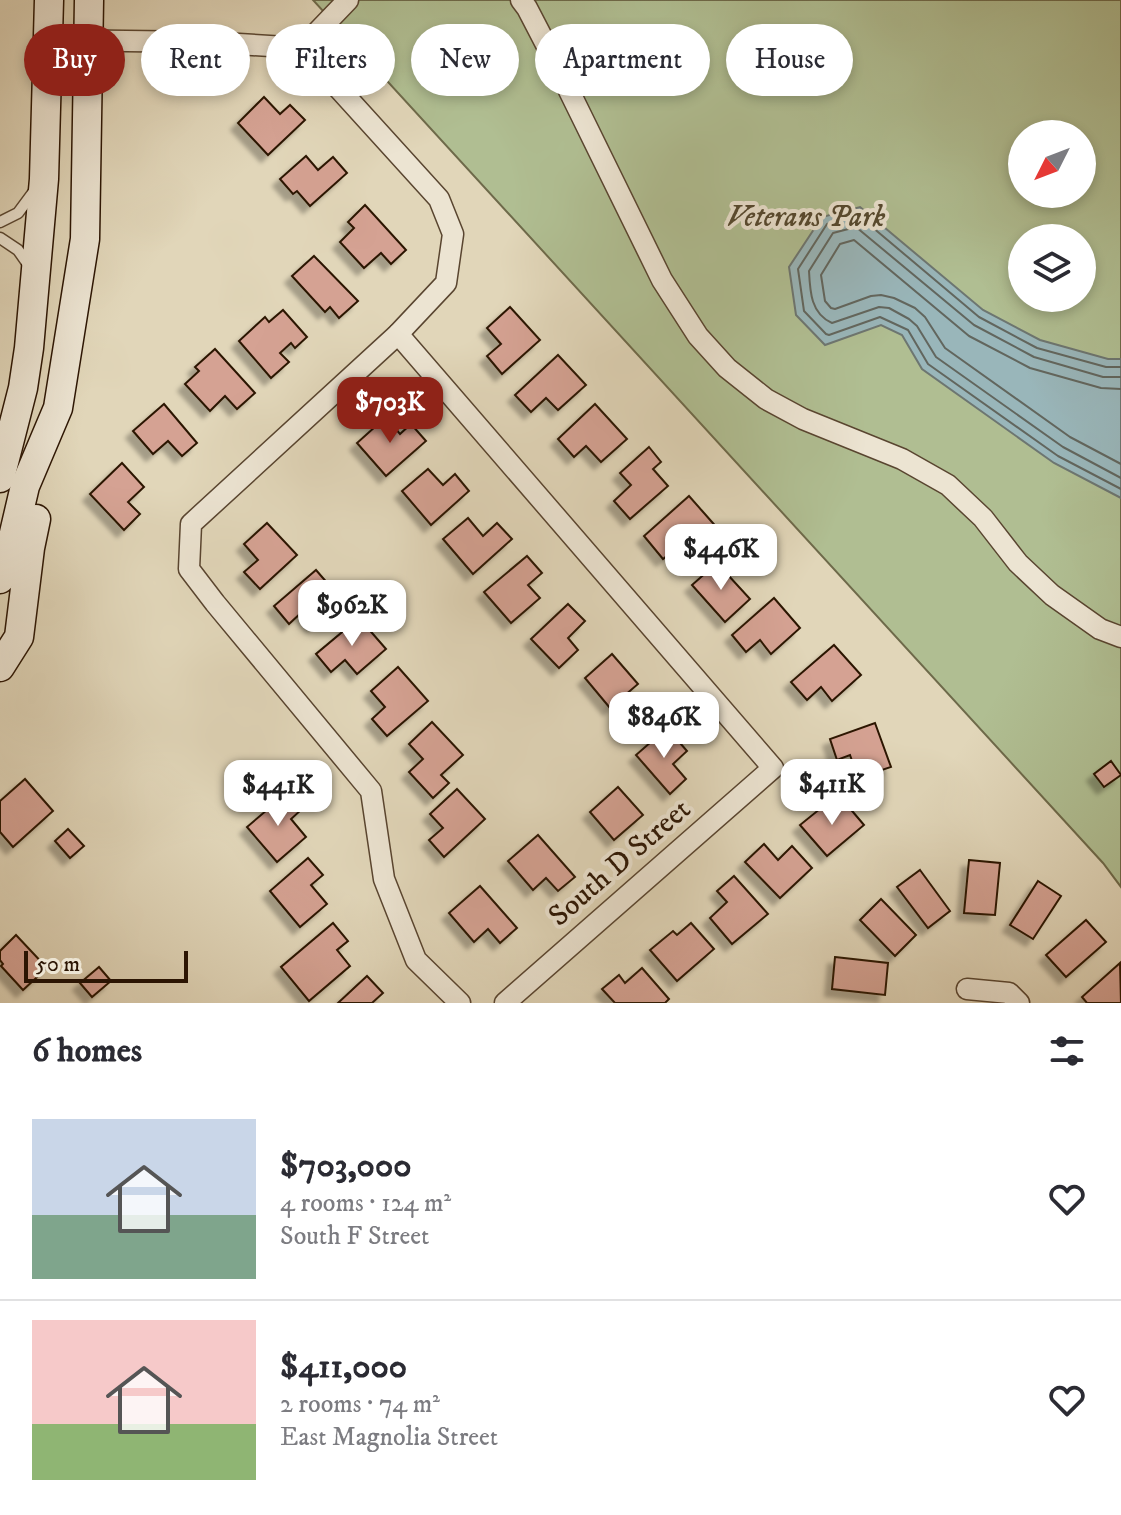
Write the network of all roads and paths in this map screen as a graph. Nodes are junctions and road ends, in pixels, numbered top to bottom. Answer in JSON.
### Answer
{"nodes":[{"id":1,"x":49,"y":0,"type":"edge"},
{"id":2,"x":89,"y":0,"type":"edge"},
{"id":3,"x":348,"y":0,"type":"edge"},
{"id":4,"x":521,"y":0,"type":"edge"},
{"id":5,"x":48,"y":24,"type":"edge"},
{"id":6,"x":89,"y":24,"type":"edge"},
{"id":7,"x":325,"y":24,"type":"edge"},
{"id":8,"x":125,"y":41,"type":"edge"},
{"id":9,"x":266,"y":46,"type":"edge"},
{"id":10,"x":46,"y":96,"type":"edge"},
{"id":11,"x":88,"y":96,"type":"edge"},
{"id":12,"x":346,"y":96,"type":"edge"},
{"id":13,"x":44,"y":179,"type":"junction"},
{"id":14,"x":0,"y":222,"type":"edge"},
{"id":15,"x":0,"y":238,"type":"edge"},
{"id":16,"x":36,"y":275,"type":"junction"},
{"id":17,"x":398,"y":334,"type":"junction"},
{"id":18,"x":58,"y":408,"type":"junction"},
{"id":19,"x":0,"y":478,"type":"edge"},
{"id":20,"x":0,"y":579,"type":"edge"},
{"id":21,"x":1121,"y":637,"type":"edge"},
{"id":22,"x":0,"y":667,"type":"edge"},
{"id":23,"x":967,"y":989,"type":"dead end"},
{"id":24,"x":460,"y":1003,"type":"edge"},
{"id":25,"x":505,"y":1003,"type":"edge"},
{"id":26,"x":1019,"y":1003,"type":"edge"}],
"edges":[{"from":1,"to":5,"type":"street"},
{"from":2,"to":6,"type":"street"},
{"from":3,"to":7,"type":"street"},
{"from":4,"to":21,"type":"street"},
{"from":8,"to":9,"type":"street"},
{"from":10,"to":13,"type":"street"},
{"from":11,"to":18,"type":"street"},
{"from":12,"to":17,"type":"street"},
{"from":13,"to":14,"type":"lane"},
{"from":13,"to":16,"type":"street"},
{"from":15,"to":16,"type":"lane"},
{"from":16,"to":19,"type":"street"},
{"from":17,"to":24,"type":"street"},
{"from":17,"to":25,"type":"street","name":"South D Street"},
{"from":18,"to":20,"type":"street"},
{"from":18,"to":22,"type":"street"},
{"from":23,"to":26,"type":"street"}]}
